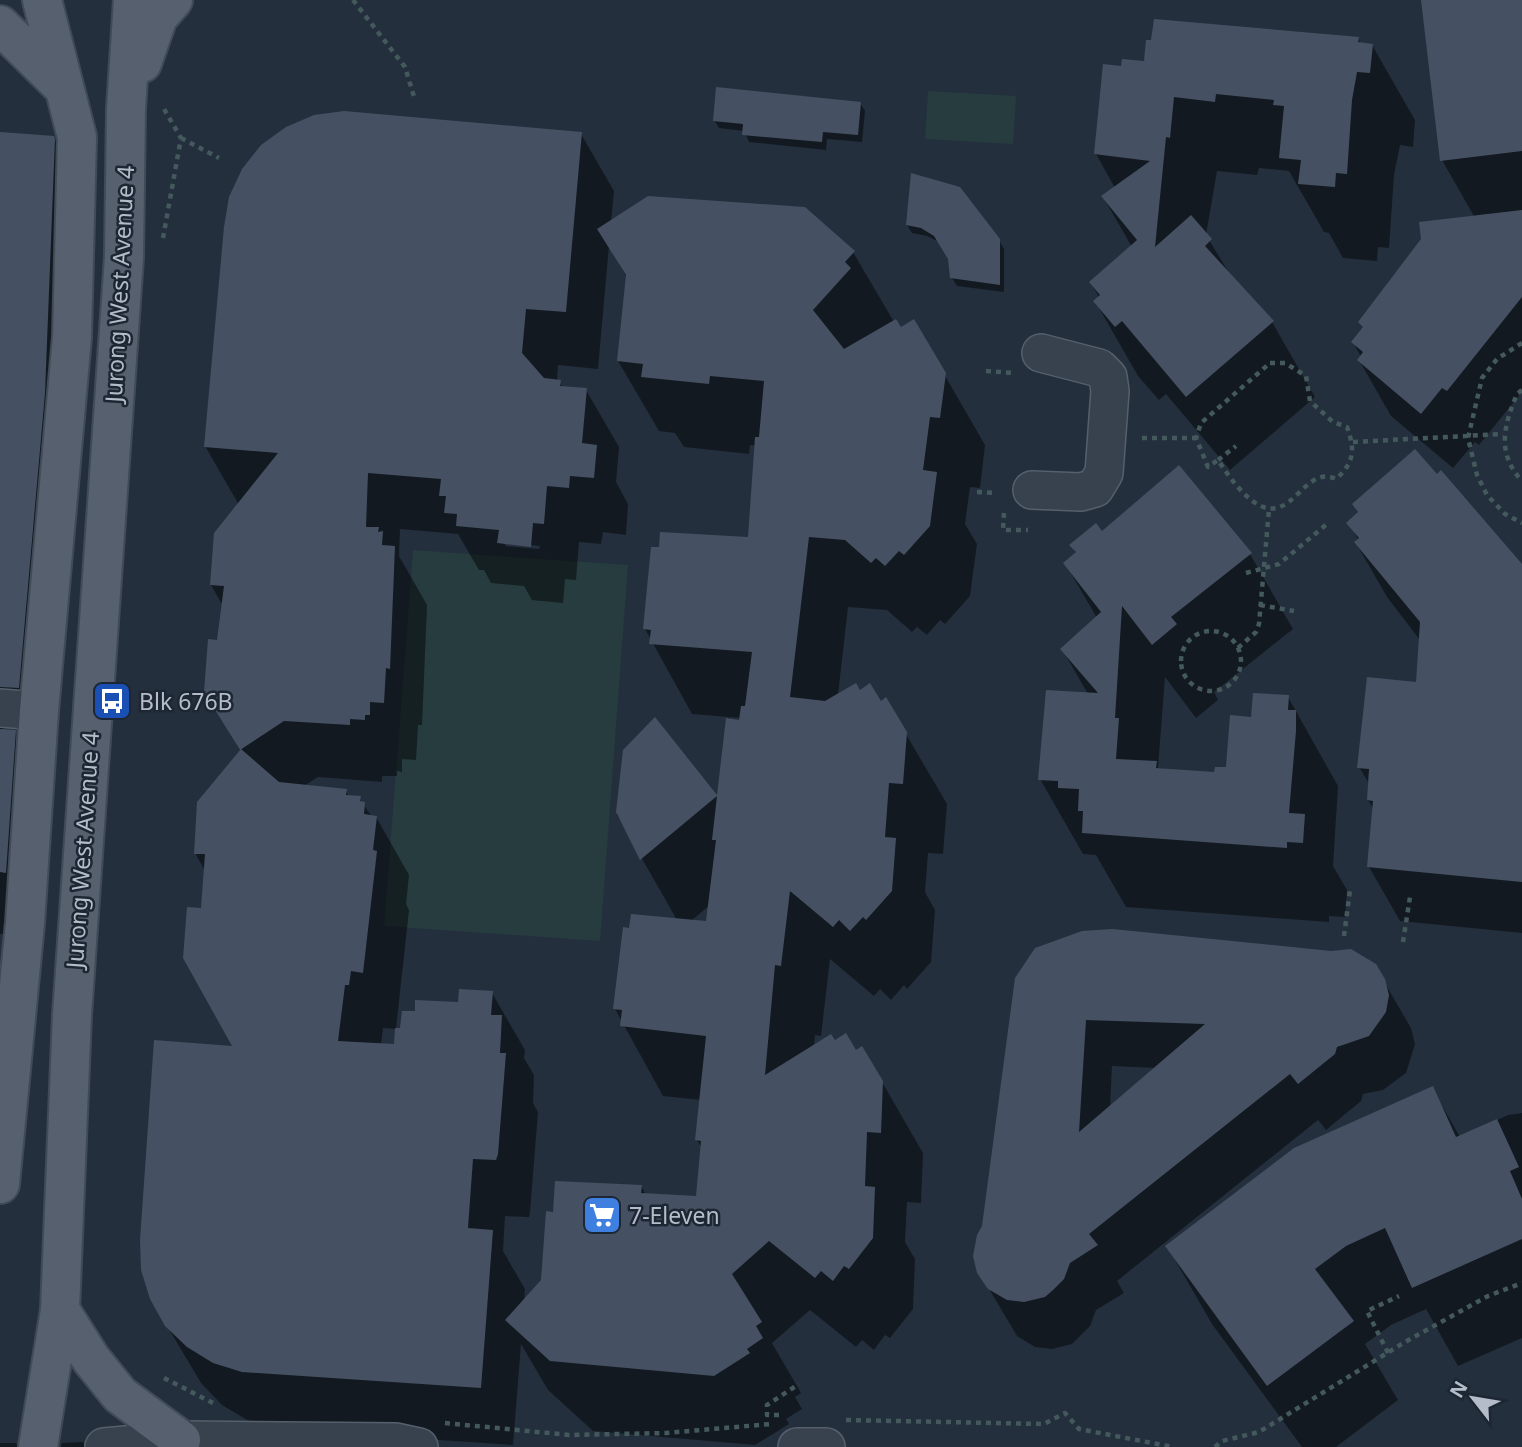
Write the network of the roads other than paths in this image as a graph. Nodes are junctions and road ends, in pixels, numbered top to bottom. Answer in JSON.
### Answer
{"nodes":[{"id":1,"x":42,"y":0,"type":"edge"},
{"id":2,"x":133,"y":0,"type":"edge"},
{"id":3,"x":173,"y":0,"type":"edge"},
{"id":4,"x":0,"y":25,"type":"edge"},
{"id":5,"x":62,"y":86,"type":"junction"},
{"id":6,"x":144,"y":107,"type":"junction"},
{"id":7,"x":1041,"y":353,"type":"dead end"},
{"id":8,"x":1032,"y":490,"type":"dead end"},
{"id":9,"x":0,"y":708,"type":"edge"},
{"id":10,"x":39,"y":711,"type":"junction"},
{"id":11,"x":0,"y":1184,"type":"edge"},
{"id":12,"x":61,"y":1310,"type":"junction"},
{"id":13,"x":831,"y":1434,"type":"edge"},
{"id":14,"x":430,"y":1435,"type":"edge"},
{"id":15,"x":787,"y":1436,"type":"edge"},
{"id":16,"x":181,"y":1440,"type":"junction"},
{"id":17,"x":38,"y":1447,"type":"edge"},
{"id":18,"x":104,"y":1447,"type":"edge"}],
"edges":[{"from":1,"to":5,"type":"main road","name":"Jurong West Avenue 4"},
{"from":2,"to":6,"type":"main road","name":"Jurong West Avenue 4"},
{"from":3,"to":6,"type":"main road"},
{"from":4,"to":5,"type":"main road"},
{"from":5,"to":10,"type":"main road","name":"Jurong West Avenue 4"},
{"from":6,"to":12,"type":"main road","name":"Jurong West Avenue 4"},
{"from":7,"to":8,"type":"street"},
{"from":9,"to":10,"type":"street"},
{"from":10,"to":11,"type":"main road","name":"Jurong West Avenue 4"},
{"from":12,"to":16,"type":"main road"},
{"from":12,"to":17,"type":"main road","name":"Jurong West Avenue 4"},
{"from":13,"to":15,"type":"street"},
{"from":14,"to":16,"type":"street"},
{"from":16,"to":18,"type":"street"}]}
